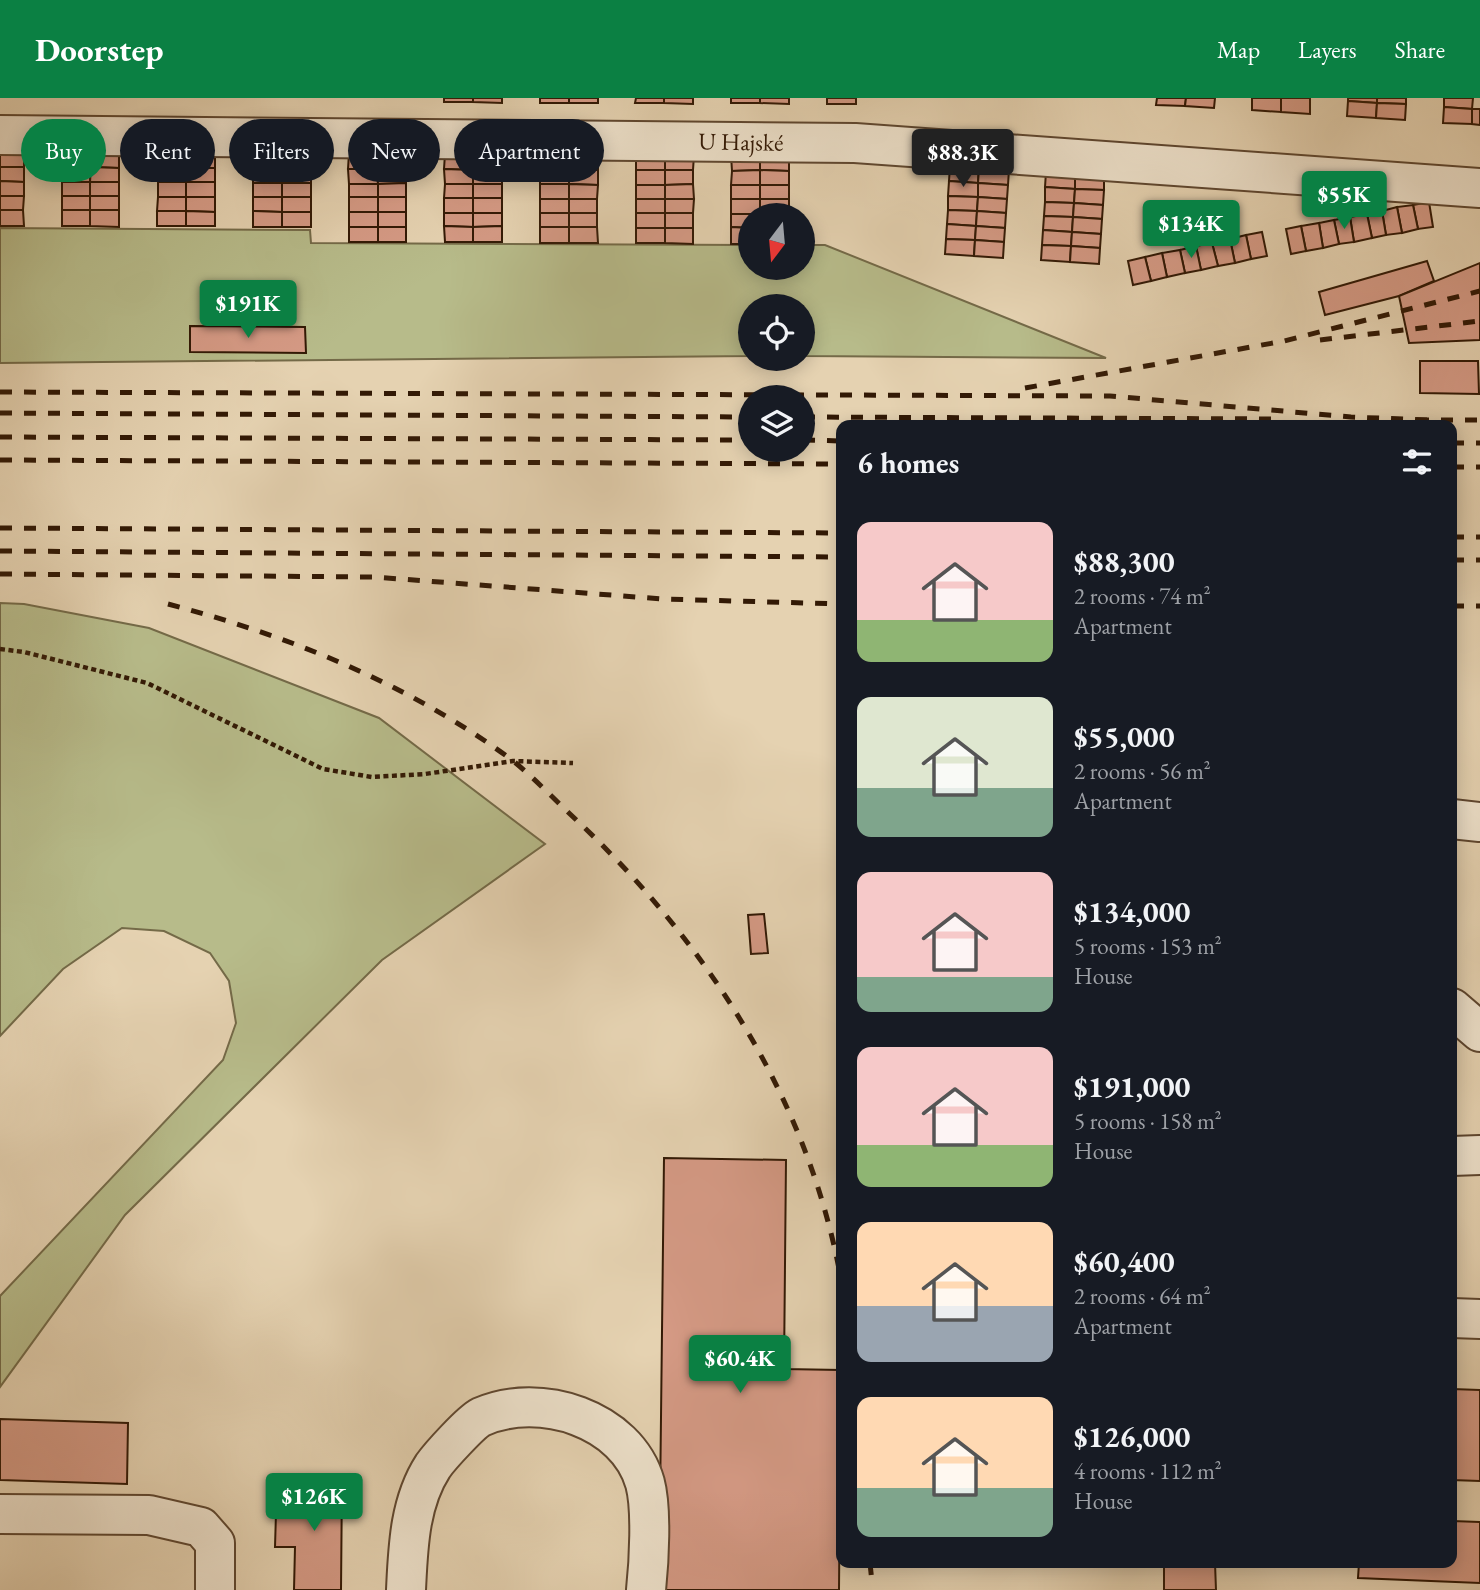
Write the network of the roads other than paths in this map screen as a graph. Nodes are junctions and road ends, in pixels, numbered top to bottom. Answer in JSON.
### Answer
{"nodes":[{"id":1,"x":0,"y":135,"type":"edge"},
{"id":2,"x":1480,"y":188,"type":"edge"},
{"id":3,"x":1457,"y":820,"type":"edge"},
{"id":4,"x":1480,"y":822,"type":"edge"},
{"id":5,"x":1457,"y":1156,"type":"edge"},
{"id":6,"x":1480,"y":1156,"type":"edge"},
{"id":7,"x":1457,"y":1318,"type":"edge"},
{"id":8,"x":1480,"y":1319,"type":"edge"},
{"id":9,"x":0,"y":1514,"type":"edge"},
{"id":10,"x":215,"y":1590,"type":"edge"},
{"id":11,"x":406,"y":1590,"type":"edge"},
{"id":12,"x":646,"y":1590,"type":"edge"}],
"edges":[{"from":1,"to":2,"type":"lane","name":"U Hajské"},
{"from":3,"to":4,"type":"lane"},
{"from":5,"to":6,"type":"lane"},
{"from":7,"to":8,"type":"lane"},
{"from":9,"to":10,"type":"lane"},
{"from":11,"to":12,"type":"lane"}]}
